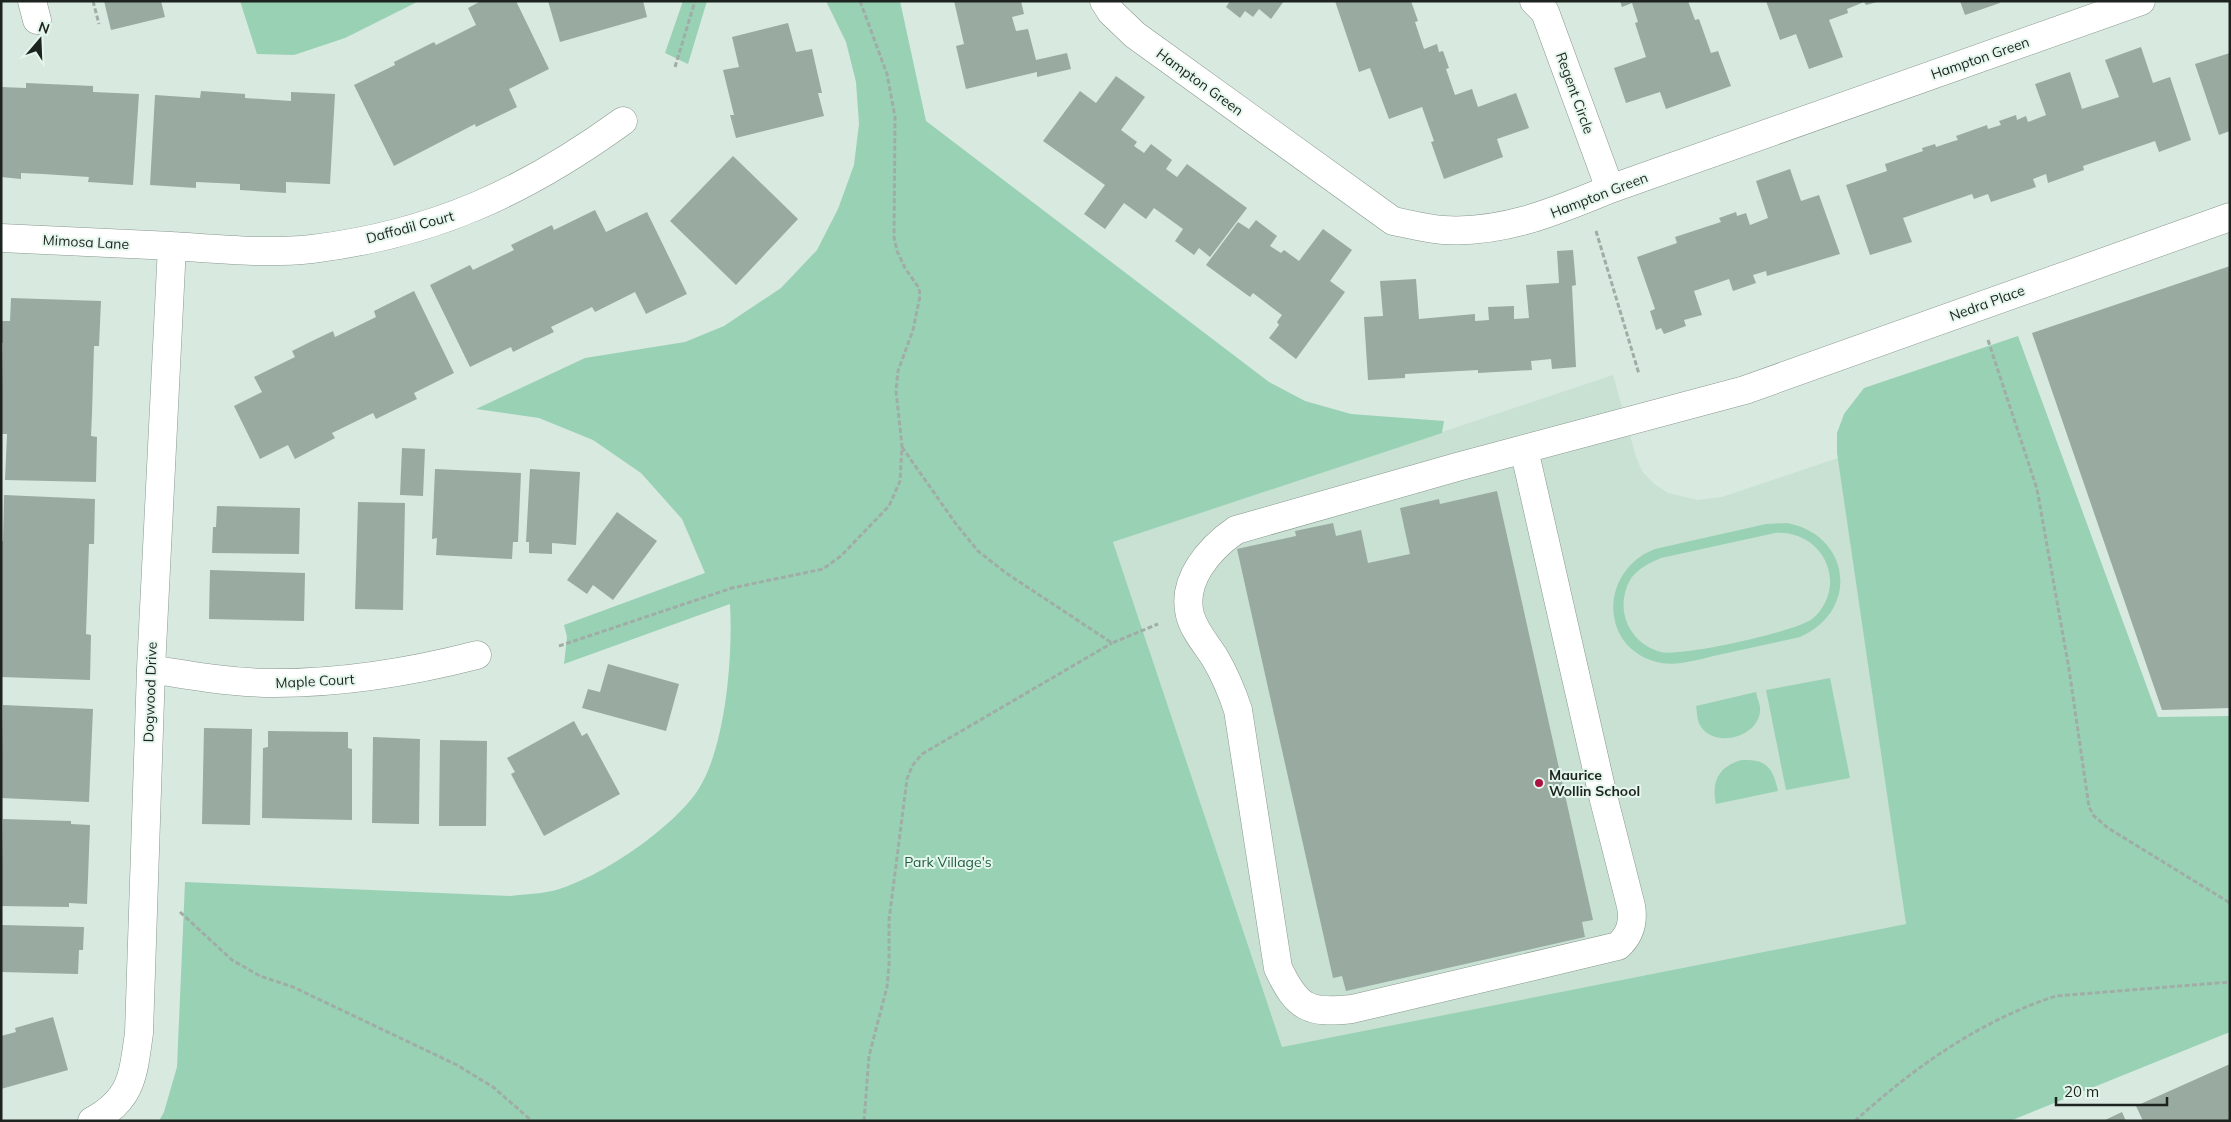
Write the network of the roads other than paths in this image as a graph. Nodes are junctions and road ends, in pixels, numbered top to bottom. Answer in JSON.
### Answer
{"nodes":[{"id":1,"x":1104,"y":1,"type":"edge"},
{"id":2,"x":1534,"y":1,"type":"edge"},
{"id":3,"x":2141,"y":1,"type":"edge"},
{"id":4,"x":623,"y":121,"type":"dead end"},
{"id":5,"x":1610,"y":189,"type":"junction"},
{"id":6,"x":2230,"y":217,"type":"edge"},
{"id":7,"x":1,"y":238,"type":"edge"},
{"id":8,"x":172,"y":246,"type":"junction"},
{"id":9,"x":1524,"y":450,"type":"junction"},
{"id":10,"x":477,"y":655,"type":"dead end"},
{"id":11,"x":151,"y":669,"type":"junction"},
{"id":12,"x":92,"y":1121,"type":"edge"}],
"edges":[{"from":1,"to":5,"type":"street","name":"Hampton Green"},
{"from":2,"to":5,"type":"street","name":"Regent Circle"},
{"from":3,"to":5,"type":"street","name":"Hampton Green"},
{"from":4,"to":8,"type":"street","name":"Daffodil Court"},
{"from":6,"to":9,"type":"street","name":"Nedra Place"},
{"from":7,"to":8,"type":"street","name":"Mimosa Lane"},
{"from":8,"to":11,"type":"street","name":"Dogwood Drive"},
{"from":9,"to":9,"type":"street","name":"Nedra Place"},
{"from":10,"to":11,"type":"street","name":"Maple Court"},
{"from":11,"to":12,"type":"street","name":"Dogwood Drive"}]}
